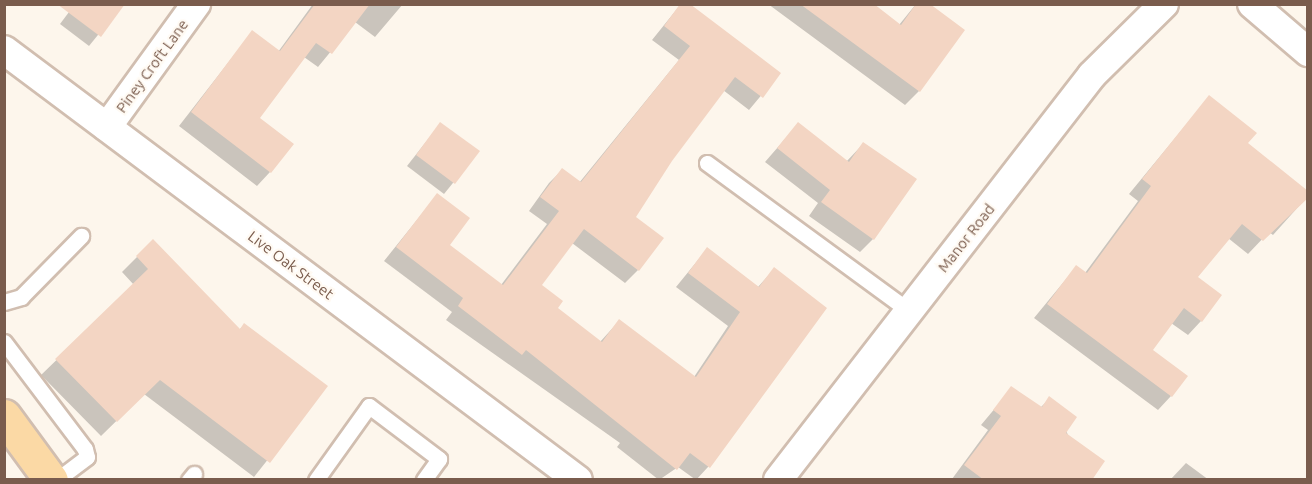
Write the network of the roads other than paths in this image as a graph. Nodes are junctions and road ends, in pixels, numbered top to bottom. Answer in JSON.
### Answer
{"nodes":[{"id":1,"x":196,"y":4,"type":"edge"},
{"id":2,"x":1164,"y":4,"type":"edge"},
{"id":3,"x":1252,"y":4,"type":"edge"},
{"id":4,"x":4,"y":50,"type":"edge"},
{"id":5,"x":1308,"y":52,"type":"edge"},
{"id":6,"x":107,"y":127,"type":"junction"},
{"id":7,"x":707,"y":163,"type":"dead end"},
{"id":8,"x":81,"y":236,"type":"dead end"},
{"id":9,"x":4,"y":302,"type":"edge"},
{"id":10,"x":909,"y":311,"type":"junction"},
{"id":11,"x":8,"y":352,"type":"edge"},
{"id":12,"x":4,"y":416,"type":"edge"},
{"id":13,"x":51,"y":480,"type":"edge"},
{"id":14,"x":57,"y":480,"type":"edge"},
{"id":15,"x":316,"y":480,"type":"edge"},
{"id":16,"x":424,"y":480,"type":"edge"},
{"id":17,"x":578,"y":480,"type":"edge"},
{"id":18,"x":778,"y":480,"type":"edge"}],
"edges":[{"from":1,"to":6,"type":"street","name":"Piney Croft Lane"},
{"from":2,"to":10,"type":"street","name":"Manor Road"},
{"from":3,"to":5,"type":"street"},
{"from":4,"to":6,"type":"street","name":"Live Oak Street"},
{"from":6,"to":17,"type":"street","name":"Live Oak Street"},
{"from":7,"to":10,"type":"lane"},
{"from":8,"to":9,"type":"lane"},
{"from":10,"to":18,"type":"street","name":"Manor Road"},
{"from":11,"to":14,"type":"lane"},
{"from":12,"to":13,"type":"main road"},
{"from":15,"to":16,"type":"lane"}]}
